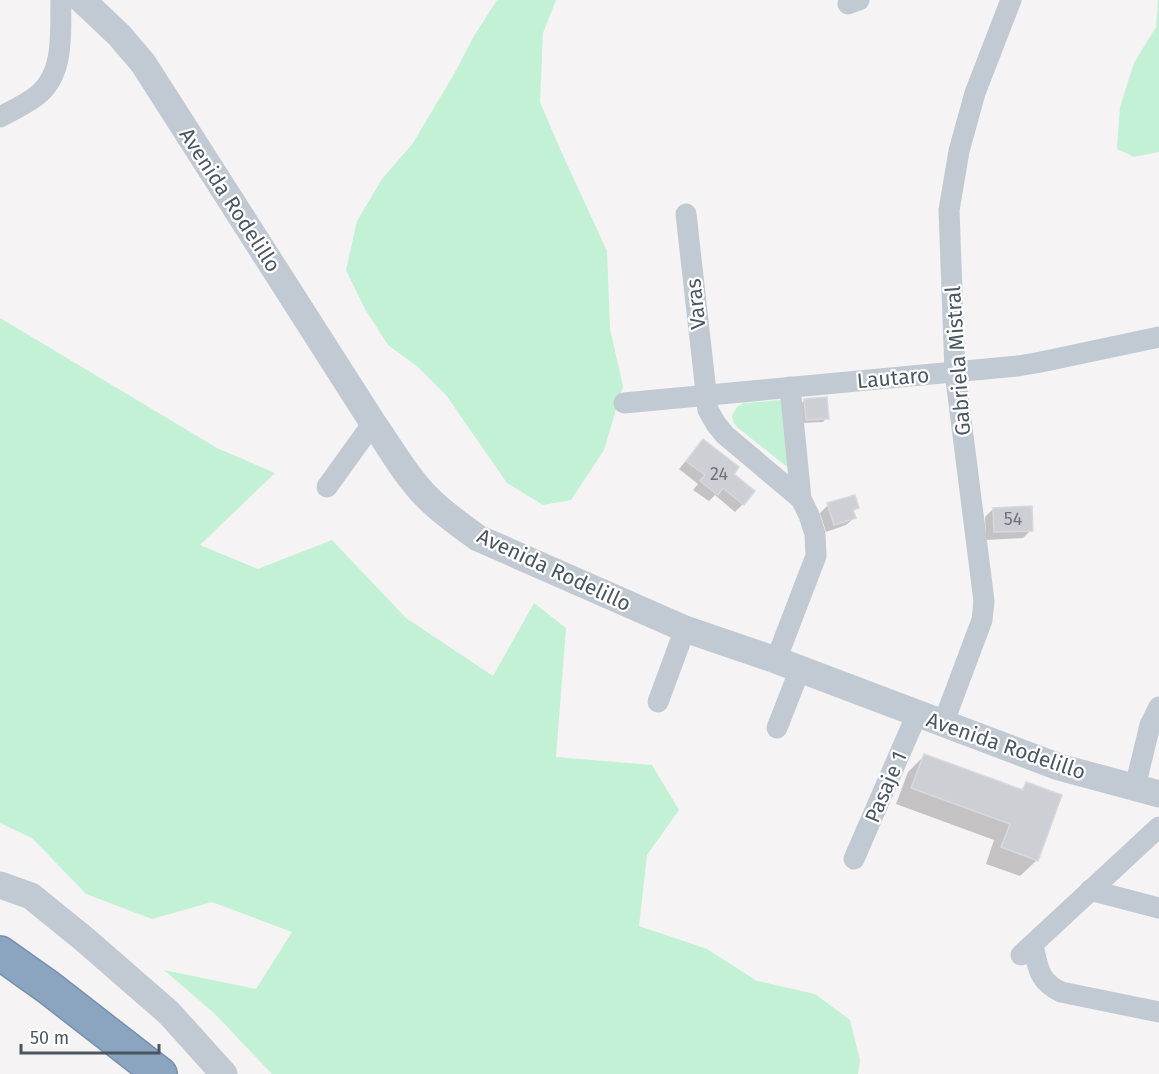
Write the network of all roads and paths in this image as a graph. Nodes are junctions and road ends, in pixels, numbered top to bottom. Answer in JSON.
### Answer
{"nodes":[{"id":1,"x":61,"y":0,"type":"edge"},
{"id":2,"x":82,"y":0,"type":"edge"},
{"id":3,"x":1011,"y":0,"type":"edge"},
{"id":4,"x":0,"y":117,"type":"edge"},
{"id":5,"x":686,"y":214,"type":"dead end"},
{"id":6,"x":1159,"y":337,"type":"edge"},
{"id":7,"x":955,"y":372,"type":"junction"},
{"id":8,"x":790,"y":387,"type":"junction"},
{"id":9,"x":706,"y":395,"type":"junction"},
{"id":10,"x":624,"y":403,"type":"dead end"},
{"id":11,"x":373,"y":423,"type":"junction"},
{"id":12,"x":327,"y":487,"type":"dead end"},
{"id":13,"x":801,"y":499,"type":"junction"},
{"id":14,"x":685,"y":629,"type":"junction"},
{"id":15,"x":788,"y":665,"type":"junction"},
{"id":16,"x":658,"y":702,"type":"dead end"},
{"id":17,"x":1159,"y":708,"type":"edge"},
{"id":18,"x":917,"y":714,"type":"junction"},
{"id":19,"x":943,"y":724,"type":"junction"},
{"id":20,"x":777,"y":728,"type":"dead end"},
{"id":21,"x":1147,"y":791,"type":"edge"},
{"id":22,"x":1159,"y":827,"type":"edge"},
{"id":23,"x":854,"y":859,"type":"dead end"},
{"id":24,"x":0,"y":885,"type":"edge"},
{"id":25,"x":1090,"y":890,"type":"junction"},
{"id":26,"x":1159,"y":908,"type":"edge"},
{"id":27,"x":0,"y":953,"type":"edge"},
{"id":28,"x":0,"y":980,"type":"edge"},
{"id":29,"x":1159,"y":1012,"type":"edge"},
{"id":30,"x":127,"y":1074,"type":"edge"},
{"id":31,"x":160,"y":1074,"type":"edge"},
{"id":32,"x":224,"y":1074,"type":"edge"}],
"edges":[{"from":1,"to":4,"type":"street"},
{"from":2,"to":11,"type":"street","name":"Avenida Rodelillo"},
{"from":3,"to":7,"type":"street","name":"Gabriela Mistral"},
{"from":5,"to":9,"type":"street","name":"Varas"},
{"from":6,"to":7,"type":"street","name":"Lautaro"},
{"from":7,"to":8,"type":"street","name":"Lautaro"},
{"from":7,"to":19,"type":"street","name":"Gabriela Mistral"},
{"from":8,"to":9,"type":"street","name":"Lautaro"},
{"from":8,"to":13,"type":"street"},
{"from":9,"to":10,"type":"street","name":"Lautaro"},
{"from":9,"to":13,"type":"street","name":"Varas"},
{"from":11,"to":12,"type":"street"},
{"from":11,"to":14,"type":"street","name":"Avenida Rodelillo"},
{"from":13,"to":15,"type":"street"},
{"from":14,"to":15,"type":"street","name":"Avenida Rodelillo"},
{"from":14,"to":16,"type":"street"},
{"from":15,"to":18,"type":"street","name":"Avenida Rodelillo"},
{"from":15,"to":20,"type":"street"},
{"from":17,"to":21,"type":"street"},
{"from":18,"to":19,"type":"street","name":"Avenida Rodelillo"},
{"from":18,"to":23,"type":"street","name":"Pasaje 1"},
{"from":19,"to":21,"type":"street","name":"Avenida Rodelillo"},
{"from":22,"to":25,"type":"street"},
{"from":24,"to":32,"type":"street"},
{"from":25,"to":26,"type":"street"},
{"from":25,"to":29,"type":"street"},
{"from":27,"to":31,"type":"highway"},
{"from":28,"to":30,"type":"highway"}]}
